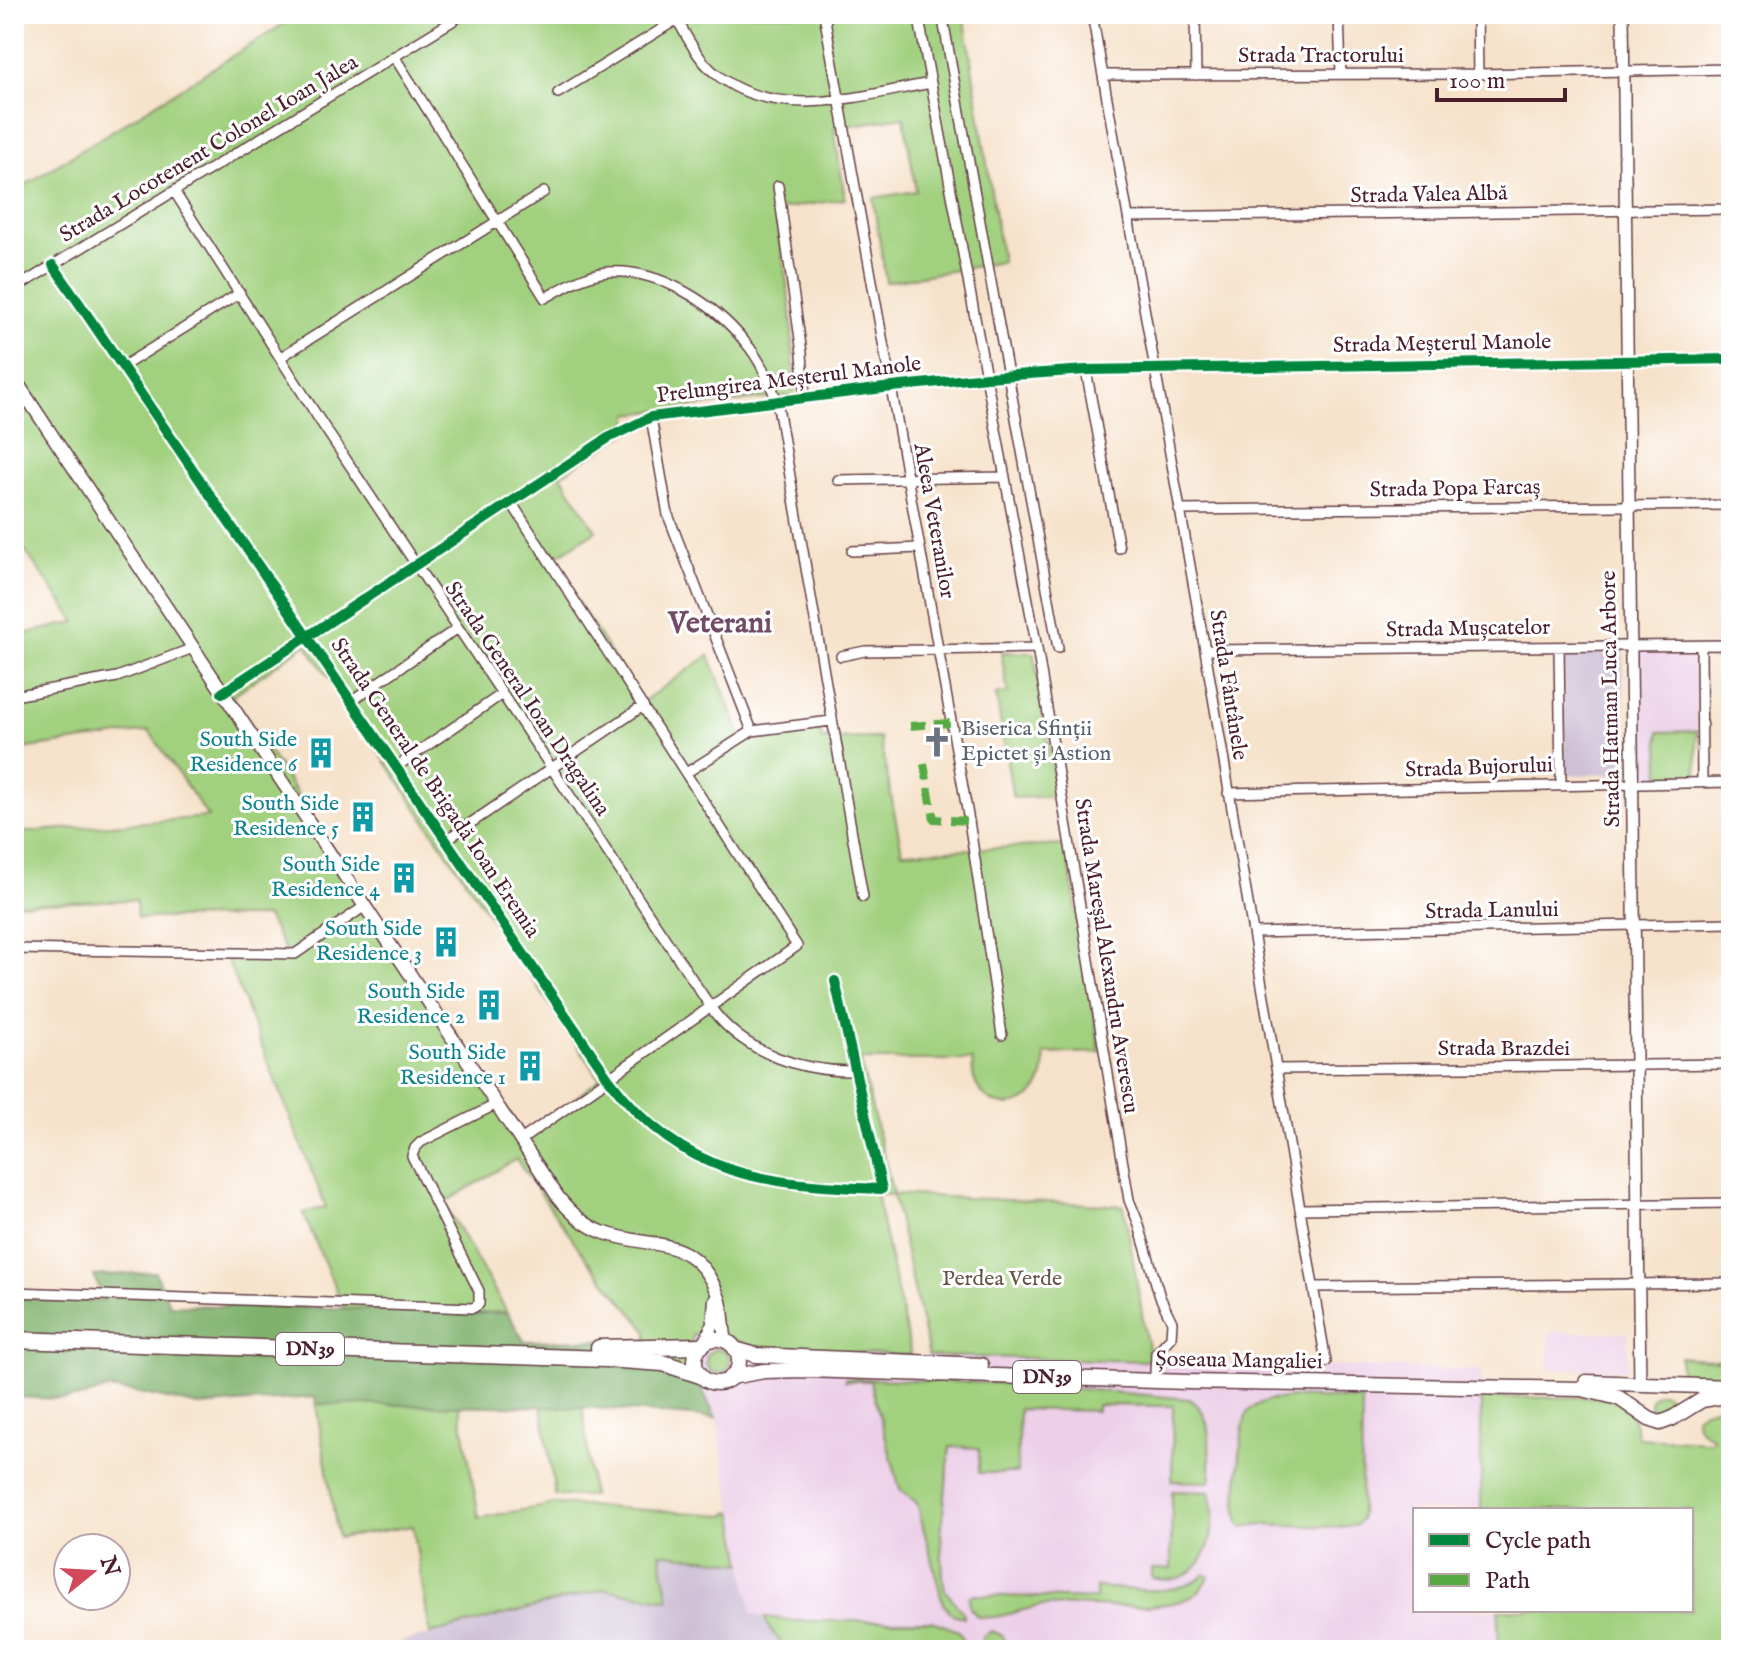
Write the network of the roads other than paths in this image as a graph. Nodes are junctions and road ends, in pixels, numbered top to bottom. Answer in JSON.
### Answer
{"nodes":[{"id":1,"x":464,"y":14,"type":"edge"},
{"id":2,"x":824,"y":14,"type":"edge"},
{"id":3,"x":918,"y":14,"type":"edge"},
{"id":4,"x":942,"y":14,"type":"edge"},
{"id":5,"x":1092,"y":14,"type":"edge"},
{"id":6,"x":1195,"y":14,"type":"edge"},
{"id":7,"x":1339,"y":14,"type":"edge"},
{"id":8,"x":1477,"y":14,"type":"edge"},
{"id":9,"x":1623,"y":14,"type":"edge"},
{"id":10,"x":679,"y":16,"type":"edge"},
{"id":11,"x":394,"y":56,"type":"junction"},
{"id":12,"x":1731,"y":69,"type":"edge"},
{"id":13,"x":1624,"y":72,"type":"junction"},
{"id":14,"x":1341,"y":74,"type":"junction"},
{"id":15,"x":1478,"y":74,"type":"junction"},
{"id":16,"x":1103,"y":75,"type":"junction"},
{"id":17,"x":1196,"y":75,"type":"junction"},
{"id":18,"x":931,"y":83,"type":"junction"},
{"id":19,"x":558,"y":93,"type":"dead end"},
{"id":20,"x":840,"y":100,"type":"junction"},
{"id":21,"x":778,"y":186,"type":"dead end"},
{"id":22,"x":174,"y":191,"type":"junction"},
{"id":23,"x":544,"y":192,"type":"dead end"},
{"id":24,"x":1731,"y":209,"type":"edge"},
{"id":25,"x":1626,"y":211,"type":"junction"},
{"id":26,"x":1128,"y":217,"type":"junction"},
{"id":27,"x":496,"y":220,"type":"junction"},
{"id":28,"x":53,"y":265,"type":"junction"},
{"id":29,"x":14,"y":289,"type":"edge"},
{"id":30,"x":240,"y":293,"type":"junction"},
{"id":31,"x":281,"y":357,"type":"junction"},
{"id":32,"x":1731,"y":359,"type":"edge"},
{"id":33,"x":1627,"y":361,"type":"junction"},
{"id":34,"x":122,"y":367,"type":"junction"},
{"id":35,"x":1154,"y":368,"type":"junction"},
{"id":36,"x":1086,"y":370,"type":"junction"},
{"id":37,"x":1010,"y":375,"type":"junction"},
{"id":38,"x":987,"y":377,"type":"junction"},
{"id":39,"x":14,"y":378,"type":"edge"},
{"id":40,"x":892,"y":387,"type":"junction"},
{"id":41,"x":805,"y":398,"type":"junction"},
{"id":42,"x":777,"y":401,"type":"junction"},
{"id":43,"x":651,"y":417,"type":"junction"},
{"id":44,"x":1005,"y":477,"type":"junction"},
{"id":45,"x":908,"y":479,"type":"junction"},
{"id":46,"x":838,"y":480,"type":"dead end"},
{"id":47,"x":511,"y":502,"type":"junction"},
{"id":48,"x":1731,"y":505,"type":"edge"},
{"id":49,"x":1629,"y":506,"type":"junction"},
{"id":50,"x":1179,"y":510,"type":"junction"},
{"id":51,"x":920,"y":548,"type":"junction"},
{"id":52,"x":1119,"y":548,"type":"dead end"},
{"id":53,"x":852,"y":551,"type":"dead end"},
{"id":54,"x":416,"y":565,"type":"junction"},
{"id":55,"x":458,"y":628,"type":"junction"},
{"id":56,"x":307,"y":637,"type":"junction"},
{"id":57,"x":1630,"y":645,"type":"junction"},
{"id":58,"x":1731,"y":645,"type":"edge"},
{"id":59,"x":1701,"y":646,"type":"junction"},
{"id":60,"x":1559,"y":647,"type":"junction"},
{"id":61,"x":193,"y":648,"type":"junction"},
{"id":62,"x":1037,"y":648,"type":"junction"},
{"id":63,"x":1058,"y":648,"type":"dead end"},
{"id":64,"x":938,"y":649,"type":"junction"},
{"id":65,"x":1205,"y":650,"type":"junction"},
{"id":66,"x":841,"y":656,"type":"dead end"},
{"id":67,"x":222,"y":693,"type":"junction"},
{"id":68,"x":502,"y":694,"type":"junction"},
{"id":69,"x":14,"y":696,"type":"edge"},
{"id":70,"x":351,"y":701,"type":"junction"},
{"id":71,"x":643,"y":706,"type":"junction"},
{"id":72,"x":831,"y":721,"type":"junction"},
{"id":73,"x":752,"y":731,"type":"junction"},
{"id":74,"x":396,"y":767,"type":"junction"},
{"id":75,"x":552,"y":768,"type":"junction"},
{"id":76,"x":686,"y":773,"type":"junction"},
{"id":77,"x":1632,"y":782,"type":"junction"},
{"id":78,"x":1702,"y":782,"type":"junction"},
{"id":79,"x":1731,"y":782,"type":"edge"},
{"id":80,"x":1561,"y":784,"type":"junction"},
{"id":81,"x":1228,"y":793,"type":"junction"},
{"id":82,"x":446,"y":840,"type":"junction"},
{"id":83,"x":863,"y":897,"type":"dead end"},
{"id":84,"x":365,"y":906,"type":"junction"},
{"id":85,"x":1731,"y":923,"type":"edge"},
{"id":86,"x":1634,"y":927,"type":"junction"},
{"id":87,"x":1253,"y":933,"type":"junction"},
{"id":88,"x":14,"y":949,"type":"edge"},
{"id":89,"x":835,"y":981,"type":"dead end"},
{"id":90,"x":711,"y":1006,"type":"junction"},
{"id":91,"x":1002,"y":1035,"type":"dead end"},
{"id":92,"x":1731,"y":1064,"type":"edge"},
{"id":93,"x":1636,"y":1066,"type":"junction"},
{"id":94,"x":1277,"y":1069,"type":"junction"},
{"id":95,"x":855,"y":1071,"type":"junction"},
{"id":96,"x":609,"y":1079,"type":"junction"},
{"id":97,"x":497,"y":1104,"type":"junction"},
{"id":98,"x":521,"y":1140,"type":"junction"},
{"id":99,"x":1731,"y":1203,"type":"edge"},
{"id":100,"x":1637,"y":1204,"type":"junction"},
{"id":101,"x":1300,"y":1209,"type":"junction"},
{"id":102,"x":1731,"y":1283,"type":"edge"},
{"id":103,"x":1638,"y":1285,"type":"junction"},
{"id":104,"x":1313,"y":1287,"type":"junction"},
{"id":105,"x":14,"y":1292,"type":"edge"},
{"id":106,"x":716,"y":1293,"type":"junction"},
{"id":107,"x":14,"y":1330,"type":"edge"},
{"id":108,"x":14,"y":1340,"type":"edge"},
{"id":109,"x":704,"y":1344,"type":"junction"},
{"id":110,"x":730,"y":1345,"type":"junction"},
{"id":111,"x":1326,"y":1362,"type":"dead end"},
{"id":112,"x":1155,"y":1373,"type":"junction"},
{"id":113,"x":700,"y":1375,"type":"junction"},
{"id":114,"x":731,"y":1377,"type":"junction"},
{"id":115,"x":1640,"y":1385,"type":"junction"},
{"id":116,"x":1668,"y":1385,"type":"junction"},
{"id":117,"x":1731,"y":1387,"type":"edge"},
{"id":118,"x":1731,"y":1395,"type":"edge"},
{"id":119,"x":1645,"y":1414,"type":"junction"},
{"id":120,"x":1671,"y":1419,"type":"junction"}],
"edges":[{"from":1,"to":11,"type":"street","name":"Strada Locotenent Colonel Ioan Jalea"},
{"from":2,"to":20,"type":"street","name":"Aleea Veteranilor"},
{"from":3,"to":18,"type":"street","name":"Strada Mareșal Alexandru Averescu"},
{"from":4,"to":37,"type":"street"},
{"from":5,"to":16,"type":"street","name":"Strada Fântânele"},
{"from":6,"to":17,"type":"street"},
{"from":7,"to":14,"type":"street"},
{"from":8,"to":15,"type":"street"},
{"from":9,"to":13,"type":"street","name":"Strada Hatman Luca Arbore"},
{"from":10,"to":19,"type":"street"},
{"from":10,"to":20,"type":"street"},
{"from":11,"to":22,"type":"street","name":"Strada Locotenent Colonel Ioan Jalea"},
{"from":11,"to":27,"type":"street"},
{"from":12,"to":13,"type":"street","name":"Strada Tractorului"},
{"from":13,"to":15,"type":"street","name":"Strada Tractorului"},
{"from":13,"to":25,"type":"street","name":"Strada Hatman Luca Arbore"},
{"from":14,"to":15,"type":"street","name":"Strada Tractorului"},
{"from":14,"to":17,"type":"street","name":"Strada Tractorului"},
{"from":16,"to":17,"type":"street","name":"Strada Tractorului"},
{"from":16,"to":26,"type":"street","name":"Strada Fântânele"},
{"from":18,"to":20,"type":"street"},
{"from":18,"to":38,"type":"street","name":"Strada Mareșal Alexandru Averescu"},
{"from":20,"to":40,"type":"street","name":"Aleea Veteranilor"},
{"from":21,"to":41,"type":"street"},
{"from":22,"to":28,"type":"street","name":"Strada Locotenent Colonel Ioan Jalea"},
{"from":22,"to":30,"type":"street","name":"Strada General Ioan Dragalina"},
{"from":23,"to":27,"type":"street"},
{"from":24,"to":25,"type":"street","name":"Strada Valea Albă"},
{"from":25,"to":26,"type":"street","name":"Strada Valea Albă"},
{"from":25,"to":33,"type":"street","name":"Strada Hatman Luca Arbore"},
{"from":26,"to":35,"type":"street","name":"Strada Fântânele"},
{"from":27,"to":31,"type":"street"},
{"from":27,"to":42,"type":"street"},
{"from":28,"to":29,"type":"street","name":"Strada Locotenent Colonel Ioan Jalea"},
{"from":28,"to":34,"type":"street","name":"Strada General de Brigadă Ioan Eremia"},
{"from":30,"to":31,"type":"street","name":"Strada General Ioan Dragalina"},
{"from":30,"to":34,"type":"street"},
{"from":31,"to":54,"type":"street","name":"Strada General Ioan Dragalina"},
{"from":32,"to":33,"type":"street","name":"Strada Meșterul Manole"},
{"from":33,"to":35,"type":"street","name":"Strada Meșterul Manole"},
{"from":33,"to":49,"type":"street","name":"Strada Hatman Luca Arbore"},
{"from":34,"to":56,"type":"street","name":"Strada General de Brigadă Ioan Eremia"},
{"from":35,"to":36,"type":"street","name":"Prelungirea Meșterul Manole"},
{"from":35,"to":50,"type":"street","name":"Strada Fântânele"},
{"from":36,"to":37,"type":"street","name":"Prelungirea Meșterul Manole"},
{"from":36,"to":52,"type":"street"},
{"from":37,"to":38,"type":"street","name":"Prelungirea Meșterul Manole"},
{"from":37,"to":63,"type":"street"},
{"from":38,"to":40,"type":"street","name":"Prelungirea Meșterul Manole"},
{"from":38,"to":44,"type":"street","name":"Strada Mareșal Alexandru Averescu"},
{"from":39,"to":61,"type":"main road"},
{"from":40,"to":41,"type":"street","name":"Prelungirea Meșterul Manole"},
{"from":40,"to":45,"type":"street","name":"Aleea Veteranilor"},
{"from":41,"to":42,"type":"street","name":"Prelungirea Meșterul Manole"},
{"from":42,"to":43,"type":"street","name":"Prelungirea Meșterul Manole"},
{"from":42,"to":72,"type":"street"},
{"from":43,"to":47,"type":"street","name":"Prelungirea Meșterul Manole"},
{"from":43,"to":73,"type":"street"},
{"from":44,"to":45,"type":"street"},
{"from":44,"to":62,"type":"street","name":"Strada Mareșal Alexandru Averescu"},
{"from":45,"to":46,"type":"street"},
{"from":45,"to":51,"type":"street","name":"Aleea Veteranilor"},
{"from":47,"to":54,"type":"street","name":"Prelungirea Meșterul Manole"},
{"from":47,"to":71,"type":"street"},
{"from":48,"to":49,"type":"street","name":"Strada Popa Farcaș"},
{"from":49,"to":50,"type":"street","name":"Strada Popa Farcaș"},
{"from":49,"to":57,"type":"street","name":"Strada Hatman Luca Arbore"},
{"from":50,"to":65,"type":"street","name":"Strada Fântânele"},
{"from":51,"to":53,"type":"street"},
{"from":51,"to":64,"type":"street","name":"Aleea Veteranilor"},
{"from":54,"to":55,"type":"street","name":"Strada General Ioan Dragalina"},
{"from":54,"to":56,"type":"street","name":"Prelungirea Meșterul Manole"},
{"from":55,"to":68,"type":"street","name":"Strada General Ioan Dragalina"},
{"from":55,"to":70,"type":"street"},
{"from":56,"to":67,"type":"street","name":"Prelungirea Meșterul Manole"},
{"from":56,"to":70,"type":"street","name":"Strada General de Brigadă Ioan Eremia"},
{"from":57,"to":59,"type":"street","name":"Strada Mușcatelor"},
{"from":57,"to":60,"type":"street","name":"Strada Mușcatelor"},
{"from":57,"to":77,"type":"street","name":"Strada Hatman Luca Arbore"},
{"from":58,"to":59,"type":"street","name":"Strada Mușcatelor"},
{"from":59,"to":78,"type":"street"},
{"from":60,"to":65,"type":"street","name":"Strada Mușcatelor"},
{"from":60,"to":80,"type":"street"},
{"from":61,"to":67,"type":"main road"},
{"from":61,"to":69,"type":"street"},
{"from":62,"to":64,"type":"street"},
{"from":62,"to":112,"type":"street","name":"Strada Mareșal Alexandru Averescu"},
{"from":64,"to":66,"type":"street"},
{"from":64,"to":91,"type":"street","name":"Aleea Veteranilor"},
{"from":65,"to":81,"type":"street","name":"Strada Fântânele"},
{"from":67,"to":84,"type":"main road"},
{"from":68,"to":74,"type":"street"},
{"from":68,"to":75,"type":"street","name":"Strada General Ioan Dragalina"},
{"from":70,"to":74,"type":"street","name":"Strada General de Brigadă Ioan Eremia"},
{"from":71,"to":75,"type":"street"},
{"from":71,"to":76,"type":"street"},
{"from":72,"to":73,"type":"street"},
{"from":72,"to":83,"type":"street"},
{"from":73,"to":76,"type":"street"},
{"from":74,"to":82,"type":"street","name":"Strada General de Brigadă Ioan Eremia"},
{"from":75,"to":82,"type":"street"},
{"from":75,"to":90,"type":"street","name":"Strada General Ioan Dragalina"},
{"from":76,"to":90,"type":"street"},
{"from":77,"to":78,"type":"street","name":"Strada Bujorului"},
{"from":77,"to":80,"type":"street","name":"Strada Bujorului"},
{"from":77,"to":86,"type":"street","name":"Strada Hatman Luca Arbore"},
{"from":78,"to":79,"type":"street","name":"Strada Bujorului"},
{"from":80,"to":81,"type":"street","name":"Strada Bujorului"},
{"from":81,"to":87,"type":"street","name":"Strada Fântânele"},
{"from":82,"to":96,"type":"street","name":"Strada General de Brigadă Ioan Eremia"},
{"from":84,"to":88,"type":"street"},
{"from":84,"to":97,"type":"main road"},
{"from":85,"to":86,"type":"street","name":"Strada Lanului"},
{"from":86,"to":87,"type":"street","name":"Strada Lanului"},
{"from":86,"to":93,"type":"street","name":"Strada Hatman Luca Arbore"},
{"from":87,"to":94,"type":"street","name":"Strada Fântânele"},
{"from":89,"to":95,"type":"street"},
{"from":90,"to":95,"type":"street","name":"Strada General Ioan Dragalina"},
{"from":90,"to":96,"type":"street"},
{"from":92,"to":93,"type":"street","name":"Strada Brazdei"},
{"from":93,"to":94,"type":"street","name":"Strada Brazdei"},
{"from":93,"to":100,"type":"street","name":"Strada Hatman Luca Arbore"},
{"from":94,"to":101,"type":"street","name":"Strada Fântânele"},
{"from":95,"to":96,"type":"street","name":"Strada General de Brigadă Ioan Eremia"},
{"from":96,"to":98,"type":"street"},
{"from":97,"to":98,"type":"main road"},
{"from":97,"to":105,"type":"street"},
{"from":98,"to":106,"type":"main road"},
{"from":99,"to":100,"type":"street"},
{"from":100,"to":101,"type":"street"},
{"from":100,"to":103,"type":"street","name":"Strada Hatman Luca Arbore"},
{"from":101,"to":104,"type":"street","name":"Strada Fântânele"},
{"from":102,"to":103,"type":"street"},
{"from":103,"to":104,"type":"street"},
{"from":103,"to":115,"type":"street","name":"Strada Hatman Luca Arbore"},
{"from":104,"to":111,"type":"street","name":"Strada Fântânele"},
{"from":106,"to":109,"type":"main road"},
{"from":106,"to":110,"type":"main road"},
{"from":107,"to":109,"type":"highway","number":"DN39"},
{"from":108,"to":113,"type":"highway","number":"DN39"},
{"from":109,"to":110,"type":"main road","number":"DN39"},
{"from":109,"to":113,"type":"main road"},
{"from":110,"to":112,"type":"main road","name":"Șoseaua Mangaliei","number":"DN39"},
{"from":110,"to":114,"type":"main road"},
{"from":112,"to":115,"type":"main road","name":"Șoseaua Mangaliei","number":"DN39"},
{"from":113,"to":114,"type":"main road","number":"DN39"},
{"from":114,"to":119,"type":"main road","name":"Șoseaua Mangaliei","number":"DN39"},
{"from":115,"to":116,"type":"main road","name":"Șoseaua Mangaliei","number":"DN39"},
{"from":115,"to":119,"type":"main road"},
{"from":116,"to":117,"type":"main road","name":"Șoseaua Mangaliei","number":"DN39"},
{"from":116,"to":120,"type":"main road"},
{"from":118,"to":120,"type":"main road"},
{"from":119,"to":120,"type":"main road","name":"Șoseaua Mangaliei","number":"DN39"}]}
